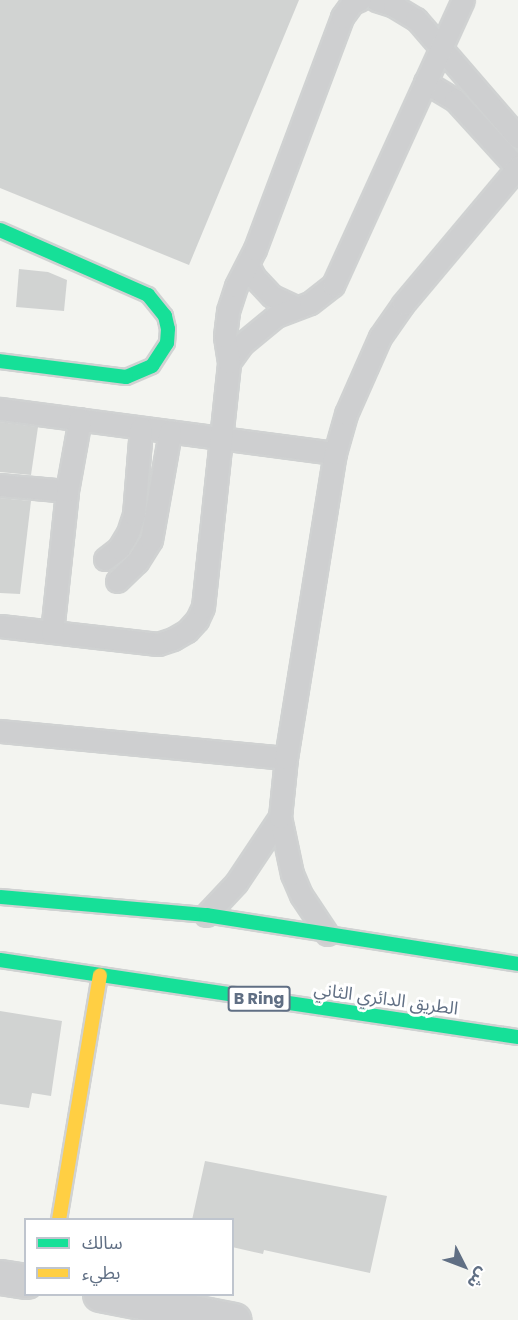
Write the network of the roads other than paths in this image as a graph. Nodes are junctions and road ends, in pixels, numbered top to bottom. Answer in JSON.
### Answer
{"nodes":[{"id":1,"x":359,"y":0,"type":"edge"},
{"id":2,"x":376,"y":0,"type":"edge"},
{"id":3,"x":463,"y":0,"type":"edge"},
{"id":4,"x":441,"y":47,"type":"junction"},
{"id":5,"x":425,"y":82,"type":"junction"},
{"id":6,"x":518,"y":137,"type":"edge"},
{"id":7,"x":518,"y":167,"type":"edge"},
{"id":8,"x":0,"y":230,"type":"edge"},
{"id":9,"x":248,"y":265,"type":"junction"},
{"id":10,"x":296,"y":307,"type":"junction"},
{"id":11,"x":0,"y":361,"type":"edge"},
{"id":12,"x":229,"y":362,"type":"junction"},
{"id":13,"x":0,"y":409,"type":"edge"},
{"id":14,"x":80,"y":419,"type":"junction"},
{"id":15,"x":141,"y":428,"type":"junction"},
{"id":16,"x":170,"y":432,"type":"junction"},
{"id":17,"x":221,"y":439,"type":"junction"},
{"id":18,"x":335,"y":453,"type":"junction"},
{"id":19,"x":0,"y":485,"type":"edge"},
{"id":20,"x":67,"y":490,"type":"junction"},
{"id":21,"x":105,"y":559,"type":"dead end"},
{"id":22,"x":117,"y":581,"type":"dead end"},
{"id":23,"x":0,"y":626,"type":"edge"},
{"id":24,"x":52,"y":632,"type":"junction"},
{"id":25,"x":0,"y":731,"type":"edge"},
{"id":26,"x":286,"y":758,"type":"junction"},
{"id":27,"x":280,"y":818,"type":"junction"},
{"id":28,"x":0,"y":897,"type":"edge"},
{"id":29,"x":206,"y":915,"type":"junction"},
{"id":30,"x":327,"y":934,"type":"junction"},
{"id":31,"x":0,"y":960,"type":"edge"},
{"id":32,"x":518,"y":964,"type":"edge"},
{"id":33,"x":100,"y":975,"type":"junction"},
{"id":34,"x":518,"y":1037,"type":"edge"},
{"id":35,"x":59,"y":1218,"type":"edge"},
{"id":36,"x":0,"y":1277,"type":"edge"},
{"id":37,"x":24,"y":1281,"type":"edge"},
{"id":38,"x":110,"y":1296,"type":"edge"},
{"id":39,"x":234,"y":1320,"type":"edge"}],
"edges":[{"from":1,"to":9,"type":"lane"},
{"from":2,"to":4,"type":"lane"},
{"from":3,"to":4,"type":"lane"},
{"from":4,"to":5,"type":"lane"},
{"from":4,"to":6,"type":"lane"},
{"from":5,"to":7,"type":"lane"},
{"from":5,"to":10,"type":"lane"},
{"from":7,"to":18,"type":"lane"},
{"from":8,"to":11,"type":"main road"},
{"from":9,"to":10,"type":"lane"},
{"from":9,"to":12,"type":"lane"},
{"from":10,"to":12,"type":"lane"},
{"from":12,"to":17,"type":"lane"},
{"from":13,"to":14,"type":"lane"},
{"from":14,"to":15,"type":"lane"},
{"from":14,"to":20,"type":"lane"},
{"from":15,"to":16,"type":"lane"},
{"from":15,"to":21,"type":"lane"},
{"from":16,"to":17,"type":"lane"},
{"from":16,"to":22,"type":"lane"},
{"from":17,"to":18,"type":"lane"},
{"from":17,"to":24,"type":"lane"},
{"from":18,"to":26,"type":"lane"},
{"from":19,"to":20,"type":"lane"},
{"from":20,"to":24,"type":"lane"},
{"from":23,"to":24,"type":"lane"},
{"from":25,"to":26,"type":"lane"},
{"from":26,"to":27,"type":"lane"},
{"from":27,"to":29,"type":"lane"},
{"from":27,"to":30,"type":"lane"},
{"from":28,"to":29,"type":"main road"},
{"from":29,"to":30,"type":"main road"},
{"from":30,"to":32,"type":"main road"},
{"from":31,"to":33,"type":"main road","name":"الطريق الدائري الثاني","number":"B Ring"},
{"from":33,"to":34,"type":"main road","name":"الطريق الدائري الثاني","number":"B Ring"},
{"from":33,"to":35,"type":"main road"},
{"from":36,"to":37,"type":"street"},
{"from":38,"to":39,"type":"street"}]}
